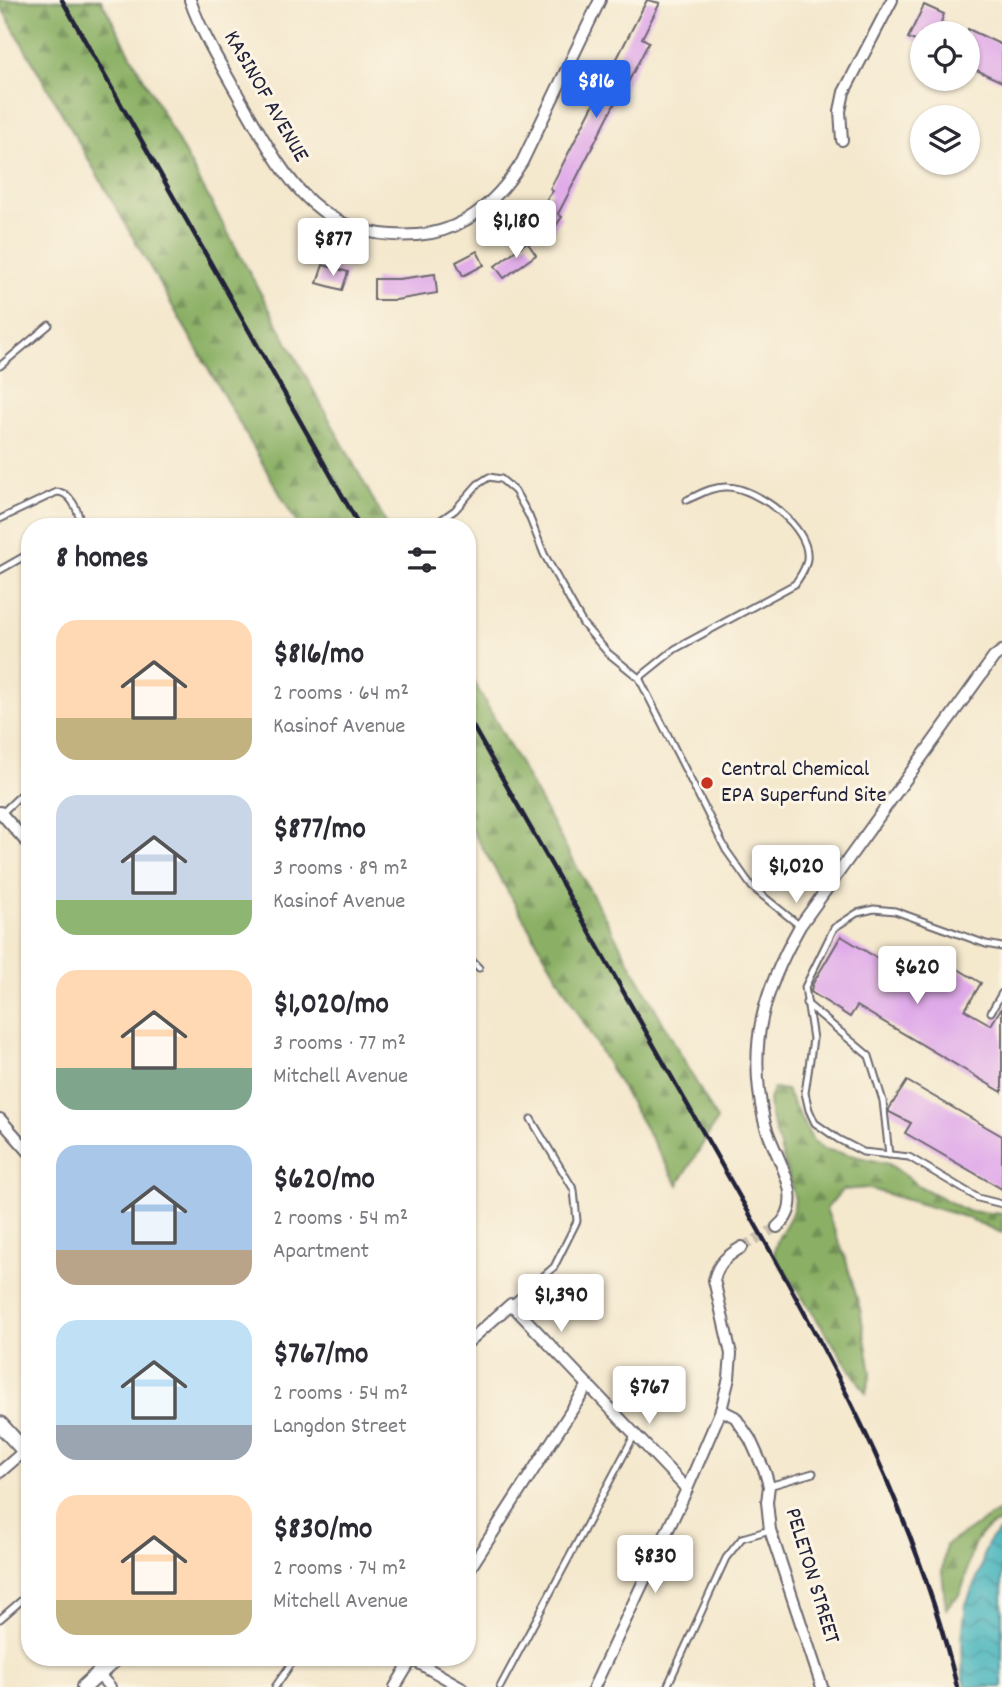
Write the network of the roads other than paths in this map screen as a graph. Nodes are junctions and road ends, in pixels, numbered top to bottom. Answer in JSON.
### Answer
{"nodes":[{"id":1,"x":190,"y":0,"type":"edge"},
{"id":2,"x":892,"y":0,"type":"edge"},
{"id":3,"x":597,"y":1,"type":"edge"},
{"id":4,"x":842,"y":140,"type":"dead end"},
{"id":5,"x":50,"y":325,"type":"dead end"},
{"id":6,"x":0,"y":366,"type":"edge"},
{"id":7,"x":687,"y":500,"type":"dead end"},
{"id":8,"x":79,"y":518,"type":"edge"},
{"id":9,"x":443,"y":518,"type":"edge"},
{"id":10,"x":0,"y":519,"type":"edge"},
{"id":11,"x":21,"y":558,"type":"edge"},
{"id":12,"x":0,"y":570,"type":"edge"},
{"id":13,"x":1002,"y":651,"type":"edge"},
{"id":14,"x":639,"y":678,"type":"junction"},
{"id":15,"x":21,"y":794,"type":"edge"},
{"id":16,"x":0,"y":814,"type":"edge"},
{"id":17,"x":21,"y":836,"type":"edge"},
{"id":18,"x":800,"y":926,"type":"junction"},
{"id":19,"x":1002,"y":947,"type":"edge"},
{"id":20,"x":476,"y":965,"type":"edge"},
{"id":21,"x":479,"y":968,"type":"dead end"},
{"id":22,"x":1002,"y":993,"type":"edge"},
{"id":23,"x":806,"y":1003,"type":"junction"},
{"id":24,"x":991,"y":1012,"type":"dead end"},
{"id":25,"x":0,"y":1119,"type":"edge"},
{"id":26,"x":531,"y":1119,"type":"dead end"},
{"id":27,"x":21,"y":1143,"type":"edge"},
{"id":28,"x":890,"y":1155,"type":"junction"},
{"id":29,"x":1002,"y":1204,"type":"edge"},
{"id":30,"x":777,"y":1227,"type":"tunnel mouth"},
{"id":31,"x":742,"y":1247,"type":"tunnel mouth"},
{"id":32,"x":511,"y":1304,"type":"junction"},
{"id":33,"x":476,"y":1335,"type":"edge"},
{"id":34,"x":588,"y":1385,"type":"junction"},
{"id":35,"x":721,"y":1409,"type":"junction"},
{"id":36,"x":0,"y":1424,"type":"edge"},
{"id":37,"x":635,"y":1434,"type":"junction"},
{"id":38,"x":21,"y":1444,"type":"edge"},
{"id":39,"x":21,"y":1456,"type":"edge"},
{"id":40,"x":0,"y":1472,"type":"edge"},
{"id":41,"x":813,"y":1473,"type":"dead end"},
{"id":42,"x":769,"y":1486,"type":"junction"},
{"id":43,"x":687,"y":1489,"type":"junction"},
{"id":44,"x":770,"y":1530,"type":"junction"},
{"id":45,"x":476,"y":1559,"type":"edge"},
{"id":46,"x":21,"y":1601,"type":"edge"},
{"id":47,"x":0,"y":1619,"type":"edge"},
{"id":48,"x":107,"y":1666,"type":"edge"},
{"id":49,"x":290,"y":1666,"type":"edge"},
{"id":50,"x":407,"y":1666,"type":"edge"},
{"id":51,"x":425,"y":1666,"type":"edge"},
{"id":52,"x":98,"y":1674,"type":"junction"},
{"id":53,"x":84,"y":1687,"type":"edge"},
{"id":54,"x":110,"y":1687,"type":"edge"},
{"id":55,"x":275,"y":1687,"type":"edge"},
{"id":56,"x":395,"y":1687,"type":"edge"},
{"id":57,"x":461,"y":1687,"type":"edge"},
{"id":58,"x":500,"y":1687,"type":"edge"},
{"id":59,"x":594,"y":1687,"type":"edge"},
{"id":60,"x":667,"y":1687,"type":"edge"},
{"id":61,"x":822,"y":1687,"type":"edge"}],
"edges":[{"from":1,"to":3,"type":"street","name":"KASINOF AVENUE"},
{"from":2,"to":4,"type":"street"},
{"from":5,"to":6,"type":"lane"},
{"from":7,"to":14,"type":"lane"},
{"from":8,"to":10,"type":"lane"},
{"from":9,"to":14,"type":"lane"},
{"from":11,"to":12,"type":"lane"},
{"from":13,"to":18,"type":"street"},
{"from":14,"to":18,"type":"lane"},
{"from":15,"to":16,"type":"lane"},
{"from":16,"to":17,"type":"street"},
{"from":18,"to":30,"type":"street"},
{"from":19,"to":23,"type":"lane"},
{"from":20,"to":21,"type":"lane"},
{"from":22,"to":24,"type":"lane"},
{"from":23,"to":28,"type":"lane"},
{"from":23,"to":28,"type":"lane"},
{"from":25,"to":27,"type":"street"},
{"from":26,"to":32,"type":"lane"},
{"from":28,"to":29,"type":"lane"},
{"from":31,"to":35,"type":"street"},
{"from":32,"to":33,"type":"street"},
{"from":32,"to":34,"type":"street"},
{"from":34,"to":37,"type":"street"},
{"from":34,"to":45,"type":"street"},
{"from":35,"to":42,"type":"street","name":"PELETON STREET"},
{"from":35,"to":43,"type":"street"},
{"from":36,"to":38,"type":"street"},
{"from":37,"to":43,"type":"street"},
{"from":37,"to":58,"type":"lane"},
{"from":39,"to":40,"type":"street"},
{"from":41,"to":42,"type":"lane"},
{"from":42,"to":44,"type":"street","name":"PELETON STREET"},
{"from":43,"to":59,"type":"street"},
{"from":44,"to":60,"type":"lane"},
{"from":44,"to":61,"type":"street","name":"PELETON STREET"},
{"from":46,"to":47,"type":"lane"},
{"from":48,"to":52,"type":"street"},
{"from":49,"to":55,"type":"lane"},
{"from":50,"to":56,"type":"street"},
{"from":51,"to":57,"type":"street"},
{"from":52,"to":53,"type":"street"},
{"from":52,"to":54,"type":"street"}]}
